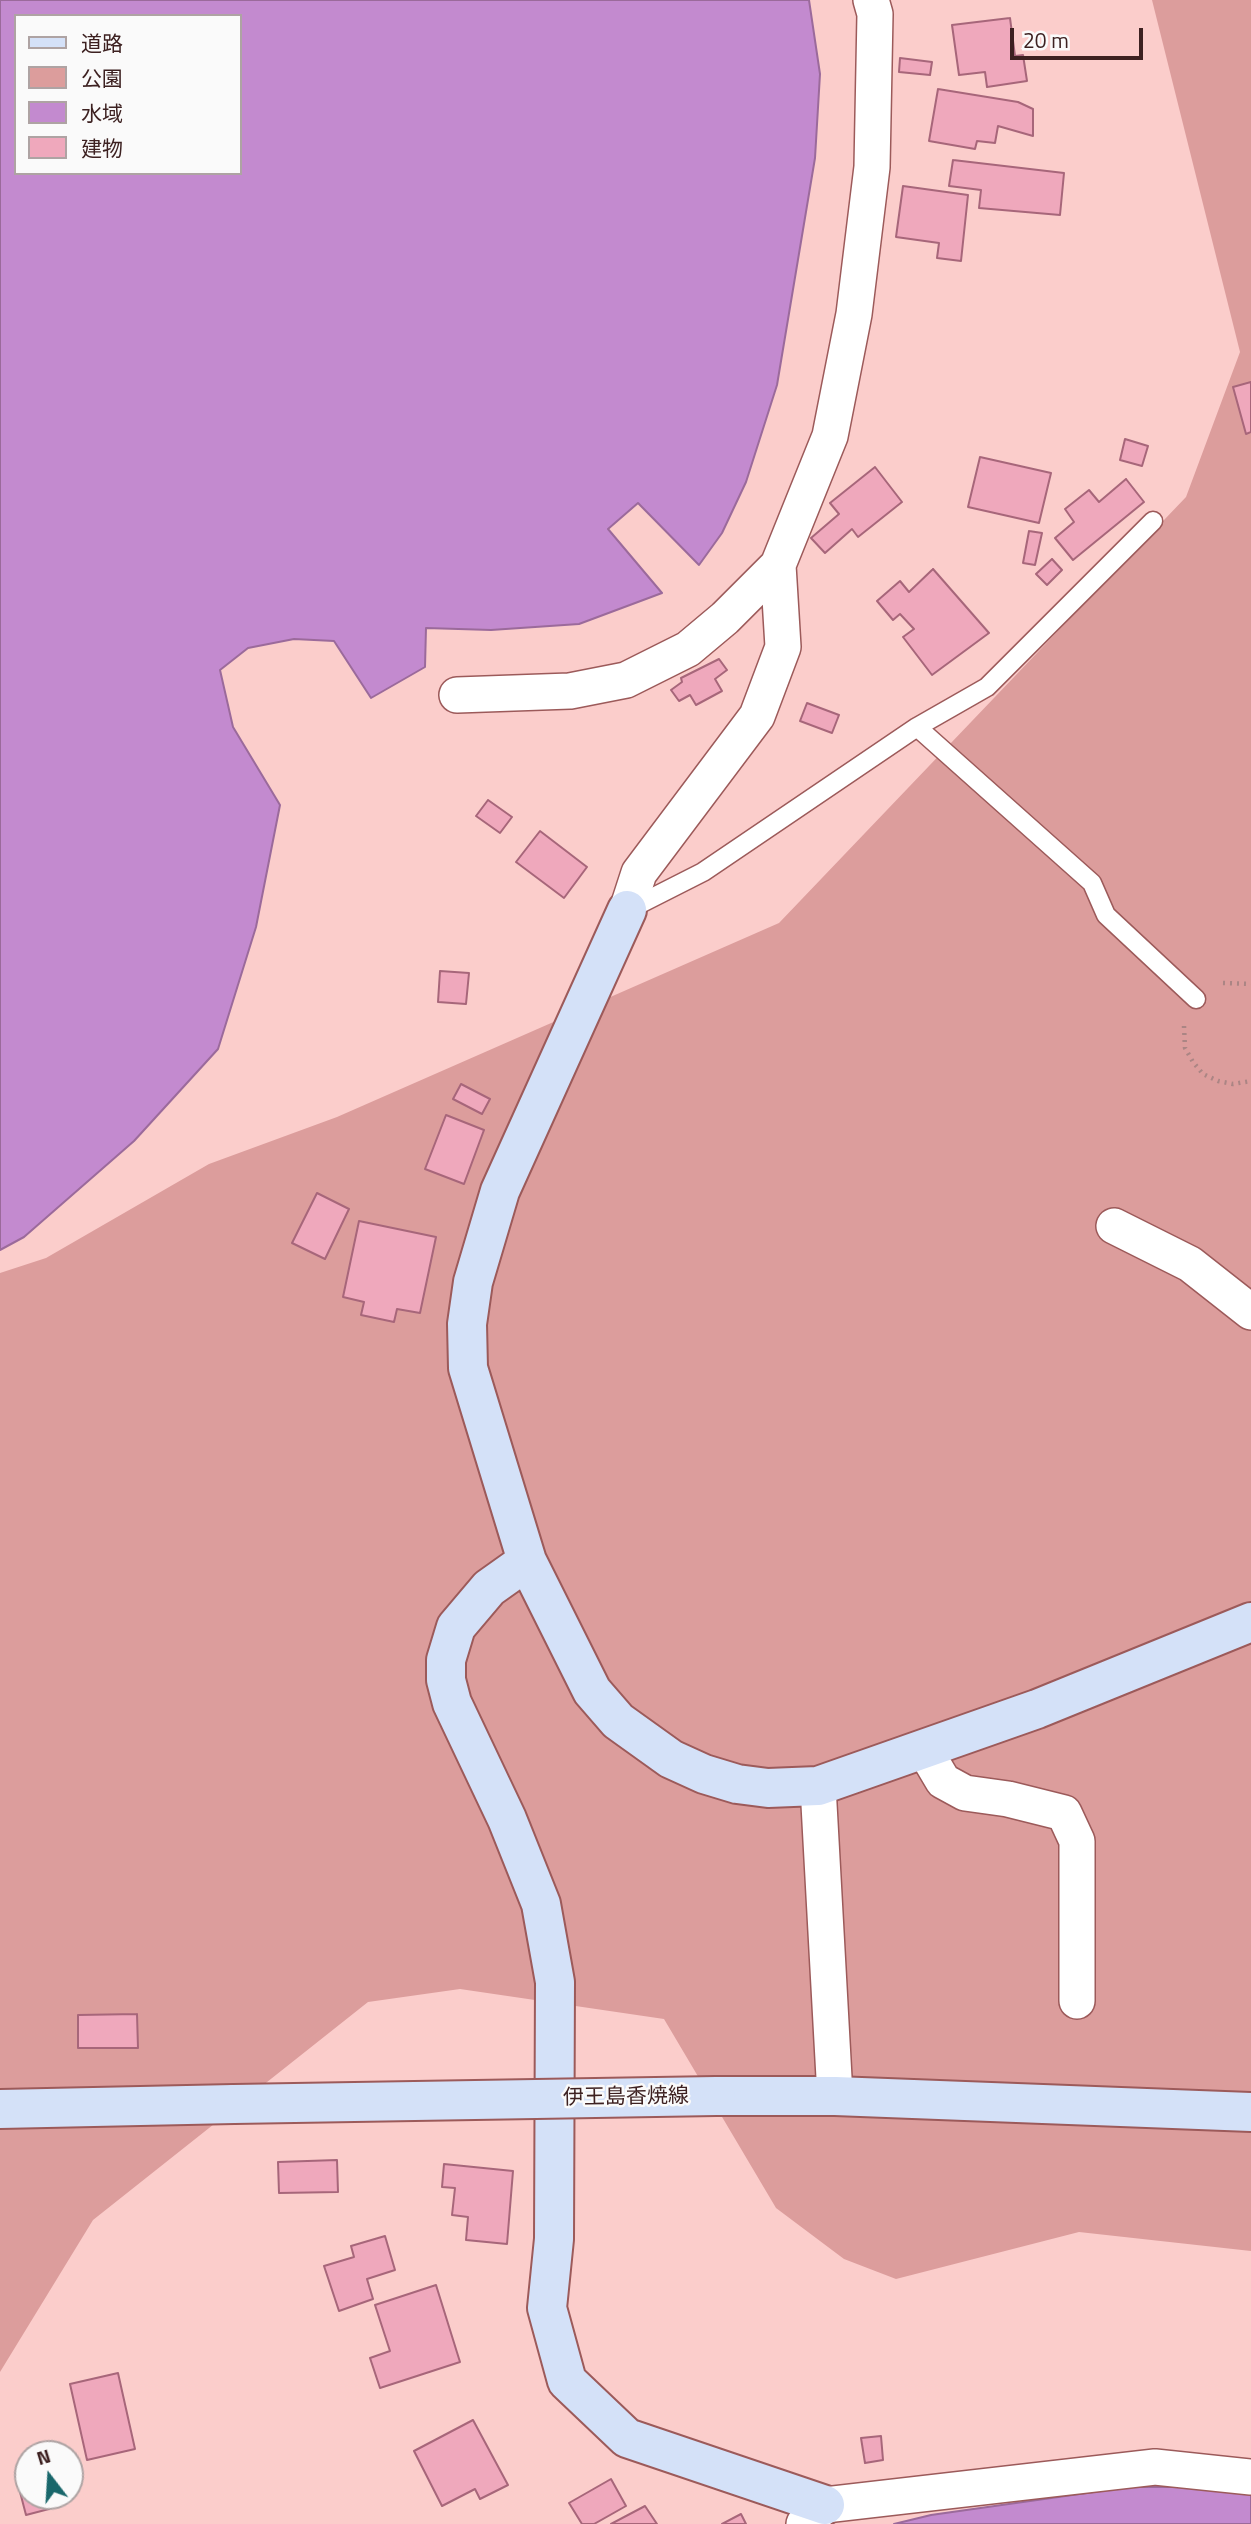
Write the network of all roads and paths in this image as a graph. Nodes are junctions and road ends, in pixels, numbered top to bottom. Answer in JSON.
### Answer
{"nodes":[{"id":1,"x":871,"y":0,"type":"edge"},
{"id":2,"x":1153,"y":521,"type":"dead end"},
{"id":3,"x":778,"y":565,"type":"junction"},
{"id":4,"x":457,"y":695,"type":"dead end"},
{"id":5,"x":918,"y":727,"type":"junction"},
{"id":6,"x":627,"y":910,"type":"junction"},
{"id":7,"x":1196,"y":999,"type":"dead end"},
{"id":8,"x":1186,"y":1017,"type":"dead end"},
{"id":9,"x":1251,"y":1081,"type":"edge"},
{"id":10,"x":1114,"y":1226,"type":"dead end"},
{"id":11,"x":1251,"y":1312,"type":"edge"},
{"id":12,"x":527,"y":1561,"type":"junction"},
{"id":13,"x":1251,"y":1622,"type":"edge"},
{"id":14,"x":924,"y":1749,"type":"junction"},
{"id":15,"x":818,"y":1786,"type":"junction"},
{"id":16,"x":1077,"y":2001,"type":"dead end"},
{"id":17,"x":835,"y":2096,"type":"junction"},
{"id":18,"x":0,"y":2109,"type":"edge"},
{"id":19,"x":1251,"y":2112,"type":"edge"},
{"id":20,"x":1251,"y":2477,"type":"edge"},
{"id":21,"x":814,"y":2515,"type":"edge"}],
"edges":[{"from":1,"to":3,"type":"street"},
{"from":2,"to":5,"type":"lane"},
{"from":3,"to":4,"type":"street"},
{"from":3,"to":6,"type":"street"},
{"from":5,"to":6,"type":"lane"},
{"from":5,"to":7,"type":"lane"},
{"from":6,"to":12,"type":"street"},
{"from":8,"to":9,"type":"path"},
{"from":10,"to":11,"type":"street"},
{"from":12,"to":15,"type":"street"},
{"from":12,"to":21,"type":"street"},
{"from":13,"to":14,"type":"street"},
{"from":14,"to":15,"type":"street"},
{"from":14,"to":16,"type":"street"},
{"from":15,"to":17,"type":"street"},
{"from":17,"to":18,"type":"street","name":"伊王島香焼線","bridge":true},
{"from":17,"to":19,"type":"street","name":"伊王島香焼線"},
{"from":20,"to":21,"type":"street"}]}
